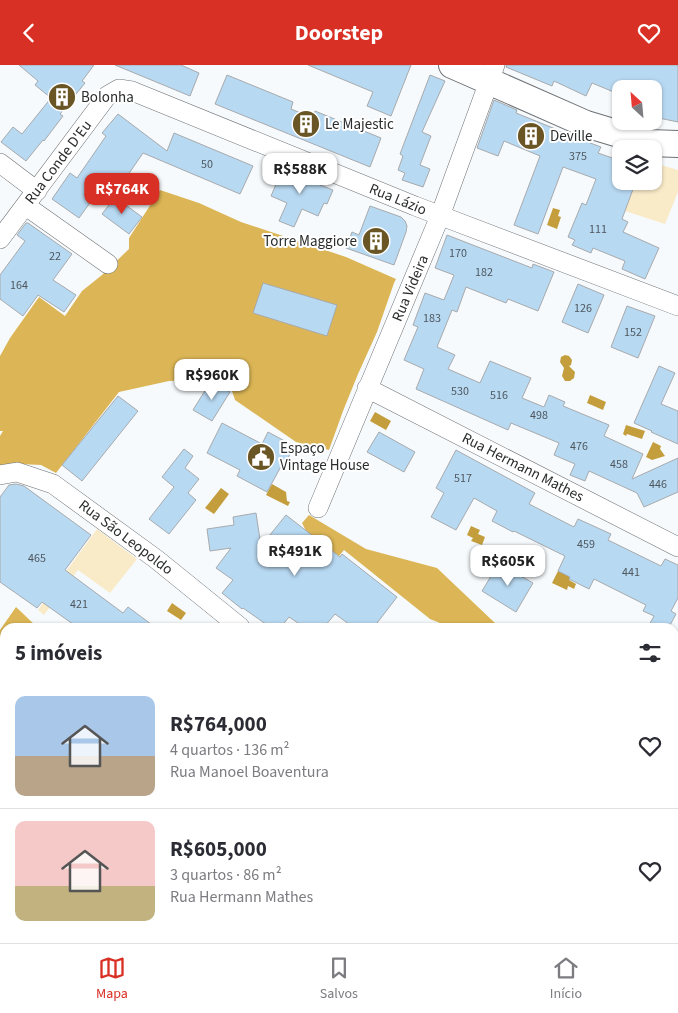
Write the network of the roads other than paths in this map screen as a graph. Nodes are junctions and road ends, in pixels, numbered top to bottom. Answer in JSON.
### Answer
{"nodes":[{"id":1,"x":452,"y":65,"type":"edge"},
{"id":2,"x":492,"y":73,"type":"edge"},
{"id":3,"x":119,"y":89,"type":"joint"},
{"id":4,"x":678,"y":144,"type":"edge"},
{"id":5,"x":0,"y":163,"type":"edge"},
{"id":6,"x":31,"y":198,"type":"junction"},
{"id":7,"x":440,"y":216,"type":"junction"},
{"id":8,"x":0,"y":239,"type":"edge"},
{"id":9,"x":108,"y":263,"type":"dead end"},
{"id":10,"x":678,"y":307,"type":"edge"},
{"id":11,"x":367,"y":388,"type":"junction"},
{"id":12,"x":0,"y":475,"type":"edge"},
{"id":13,"x":318,"y":508,"type":"dead end"},
{"id":14,"x":678,"y":547,"type":"edge"},
{"id":15,"x":235,"y":623,"type":"edge"}],
"edges":[{"from":1,"to":2,"type":"main road"},
{"from":2,"to":4,"type":"main road"},
{"from":2,"to":7,"type":"street","name":"Rua Videira"},
{"from":3,"to":6,"type":"street","name":"Rua Conde D'Eu"},
{"from":3,"to":7,"type":"street","name":"Rua Lázio"},
{"from":5,"to":6,"type":"street"},
{"from":6,"to":8,"type":"street","name":"Rua Conde D'Eu"},
{"from":6,"to":9,"type":"street"},
{"from":7,"to":10,"type":"street","name":"Rua Lázio"},
{"from":7,"to":11,"type":"street","name":"Rua Videira"},
{"from":11,"to":13,"type":"street","name":"Rua Videira"},
{"from":11,"to":14,"type":"street","name":"Rua Hermann Mathes"},
{"from":12,"to":15,"type":"street","name":"Rua São Leopoldo"}]}
